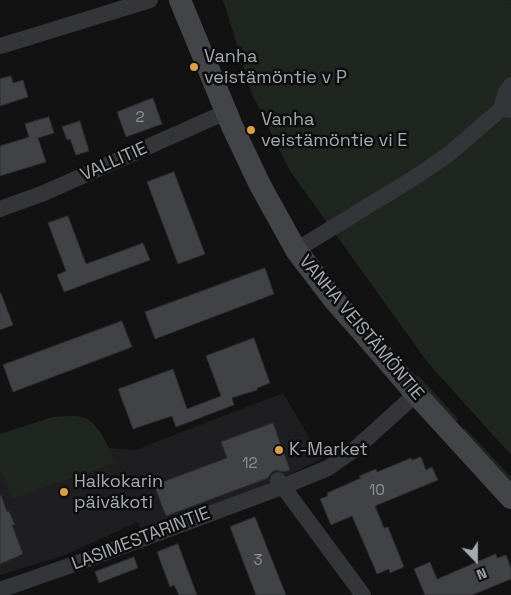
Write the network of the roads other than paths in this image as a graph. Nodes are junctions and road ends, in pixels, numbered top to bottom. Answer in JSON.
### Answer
{"nodes":[{"id":1,"x":150,"y":0,"type":"edge"},
{"id":2,"x":180,"y":0,"type":"edge"},
{"id":3,"x":0,"y":46,"type":"edge"},
{"id":4,"x":511,"y":86,"type":"edge"},
{"id":5,"x":506,"y":109,"type":"edge"},
{"id":6,"x":226,"y":112,"type":"junction"},
{"id":7,"x":0,"y":209,"type":"edge"},
{"id":8,"x":296,"y":250,"type":"junction"},
{"id":9,"x":416,"y":394,"type":"junction"},
{"id":10,"x":280,"y":483,"type":"junction"},
{"id":11,"x":511,"y":498,"type":"edge"},
{"id":12,"x":0,"y":590,"type":"edge"},
{"id":13,"x":363,"y":595,"type":"edge"}],
"edges":[{"from":1,"to":3,"type":"street"},
{"from":2,"to":6,"type":"street","name":"VANHA VEISTÄMÖNTIE"},
{"from":4,"to":5,"type":"street"},
{"from":5,"to":8,"type":"street"},
{"from":6,"to":7,"type":"street","name":"VALLITIE"},
{"from":6,"to":8,"type":"street","name":"VANHA VEISTÄMÖNTIE"},
{"from":8,"to":9,"type":"street","name":"VANHA VEISTÄMÖNTIE"},
{"from":9,"to":10,"type":"street","name":"LASIMESTARINTIE"},
{"from":9,"to":11,"type":"street","name":"VANHA VEISTÄMÖNTIE"},
{"from":10,"to":12,"type":"street","name":"LASIMESTARINTIE"},
{"from":10,"to":13,"type":"street"}]}
